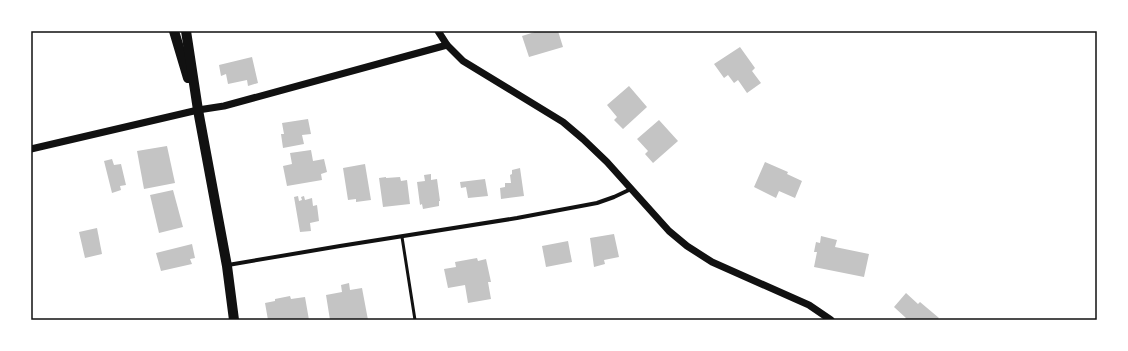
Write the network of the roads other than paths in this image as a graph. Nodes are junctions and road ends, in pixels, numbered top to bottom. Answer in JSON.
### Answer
{"nodes":[{"id":1,"x":174,"y":31,"type":"edge"},
{"id":2,"x":186,"y":31,"type":"edge"},
{"id":3,"x":438,"y":31,"type":"edge"},
{"id":4,"x":447,"y":45,"type":"junction"},
{"id":5,"x":198,"y":110,"type":"junction"},
{"id":6,"x":31,"y":149,"type":"edge"},
{"id":7,"x":631,"y":189,"type":"junction"},
{"id":8,"x":402,"y":237,"type":"junction"},
{"id":9,"x":227,"y":266,"type":"junction"},
{"id":10,"x":234,"y":320,"type":"edge"},
{"id":11,"x":415,"y":320,"type":"edge"},
{"id":12,"x":831,"y":320,"type":"edge"}],
"edges":[{"from":1,"to":5,"type":"main road"},
{"from":2,"to":5,"type":"main road"},
{"from":3,"to":4,"type":"street"},
{"from":4,"to":5,"type":"street"},
{"from":4,"to":7,"type":"street"},
{"from":5,"to":6,"type":"street"},
{"from":5,"to":9,"type":"main road"},
{"from":7,"to":8,"type":"street"},
{"from":7,"to":12,"type":"street"},
{"from":8,"to":9,"type":"street"},
{"from":8,"to":11,"type":"lane"},
{"from":9,"to":10,"type":"main road"}]}
